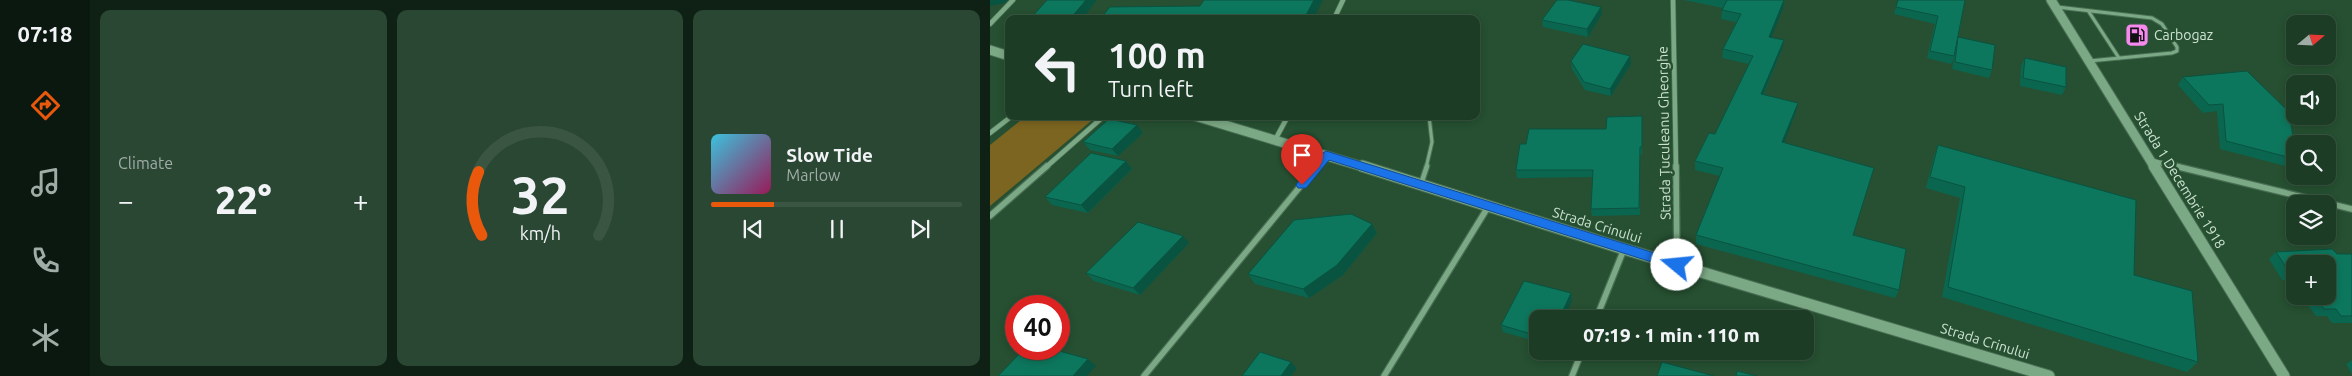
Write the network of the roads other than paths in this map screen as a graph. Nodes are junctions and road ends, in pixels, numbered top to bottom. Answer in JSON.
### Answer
{"nodes":[{"id":1,"x":1013,"y":0,"type":"edge"},
{"id":2,"x":1343,"y":0,"type":"edge"},
{"id":3,"x":1674,"y":0,"type":"edge"},
{"id":4,"x":2053,"y":4,"type":"edge"},
{"id":5,"x":2089,"y":11,"type":"junction"},
{"id":6,"x":1336,"y":15,"type":"edge"},
{"id":7,"x":990,"y":24,"type":"edge"},
{"id":8,"x":990,"y":50,"type":"edge"},
{"id":9,"x":1005,"y":55,"type":"edge"},
{"id":10,"x":2119,"y":58,"type":"junction"},
{"id":11,"x":2089,"y":61,"type":"junction"},
{"id":12,"x":1007,"y":120,"type":"edge"},
{"id":13,"x":1099,"y":120,"type":"edge"},
{"id":14,"x":1208,"y":120,"type":"edge"},
{"id":15,"x":1286,"y":120,"type":"edge"},
{"id":16,"x":1430,"y":120,"type":"edge"},
{"id":17,"x":990,"y":134,"type":"edge"},
{"id":18,"x":1275,"y":140,"type":"junction"},
{"id":19,"x":1326,"y":155,"type":"junction"},
{"id":20,"x":2152,"y":161,"type":"junction"},
{"id":21,"x":1421,"y":184,"type":"junction"},
{"id":22,"x":1488,"y":206,"type":"junction"},
{"id":23,"x":2352,"y":208,"type":"edge"},
{"id":24,"x":990,"y":216,"type":"edge"},
{"id":25,"x":1624,"y":249,"type":"junction"},
{"id":26,"x":1677,"y":265,"type":"junction"},
{"id":27,"x":1600,"y":310,"type":"edge"},
{"id":28,"x":1578,"y":360,"type":"edge"},
{"id":29,"x":1144,"y":376,"type":"edge"},
{"id":30,"x":1384,"y":376,"type":"edge"},
{"id":31,"x":1572,"y":376,"type":"edge"},
{"id":32,"x":2050,"y":376,"type":"edge"},
{"id":33,"x":2284,"y":376,"type":"edge"}],
"edges":[{"from":1,"to":7,"type":"street"},
{"from":2,"to":6,"type":"street"},
{"from":3,"to":26,"type":"street","name":"Strada Țuculeanu Gheorghe"},
{"from":4,"to":5,"type":"lane"},
{"from":4,"to":11,"type":"street","name":"Strada 1 Decembrie 1918"},
{"from":5,"to":10,"type":"lane"},
{"from":5,"to":10,"type":"lane"},
{"from":8,"to":9,"type":"street"},
{"from":10,"to":11,"type":"lane"},
{"from":11,"to":20,"type":"street","name":"Strada 1 Decembrie 1918"},
{"from":12,"to":17,"type":"street"},
{"from":13,"to":24,"type":"street"},
{"from":14,"to":18,"type":"street","name":"Strada Crinului"},
{"from":15,"to":18,"type":"street"},
{"from":16,"to":21,"type":"lane"},
{"from":18,"to":19,"type":"street","name":"Strada Crinului"},
{"from":19,"to":21,"type":"street","name":"Strada Crinului"},
{"from":19,"to":29,"type":"street"},
{"from":20,"to":23,"type":"street"},
{"from":20,"to":33,"type":"street","name":"Strada 1 Decembrie 1918"},
{"from":21,"to":22,"type":"street","name":"Strada Crinului"},
{"from":22,"to":25,"type":"street","name":"Strada Crinului"},
{"from":22,"to":30,"type":"street"},
{"from":25,"to":26,"type":"street","name":"Strada Crinului"},
{"from":25,"to":27,"type":"street"},
{"from":26,"to":32,"type":"street","name":"Strada Crinului"},
{"from":28,"to":31,"type":"street"}]}
